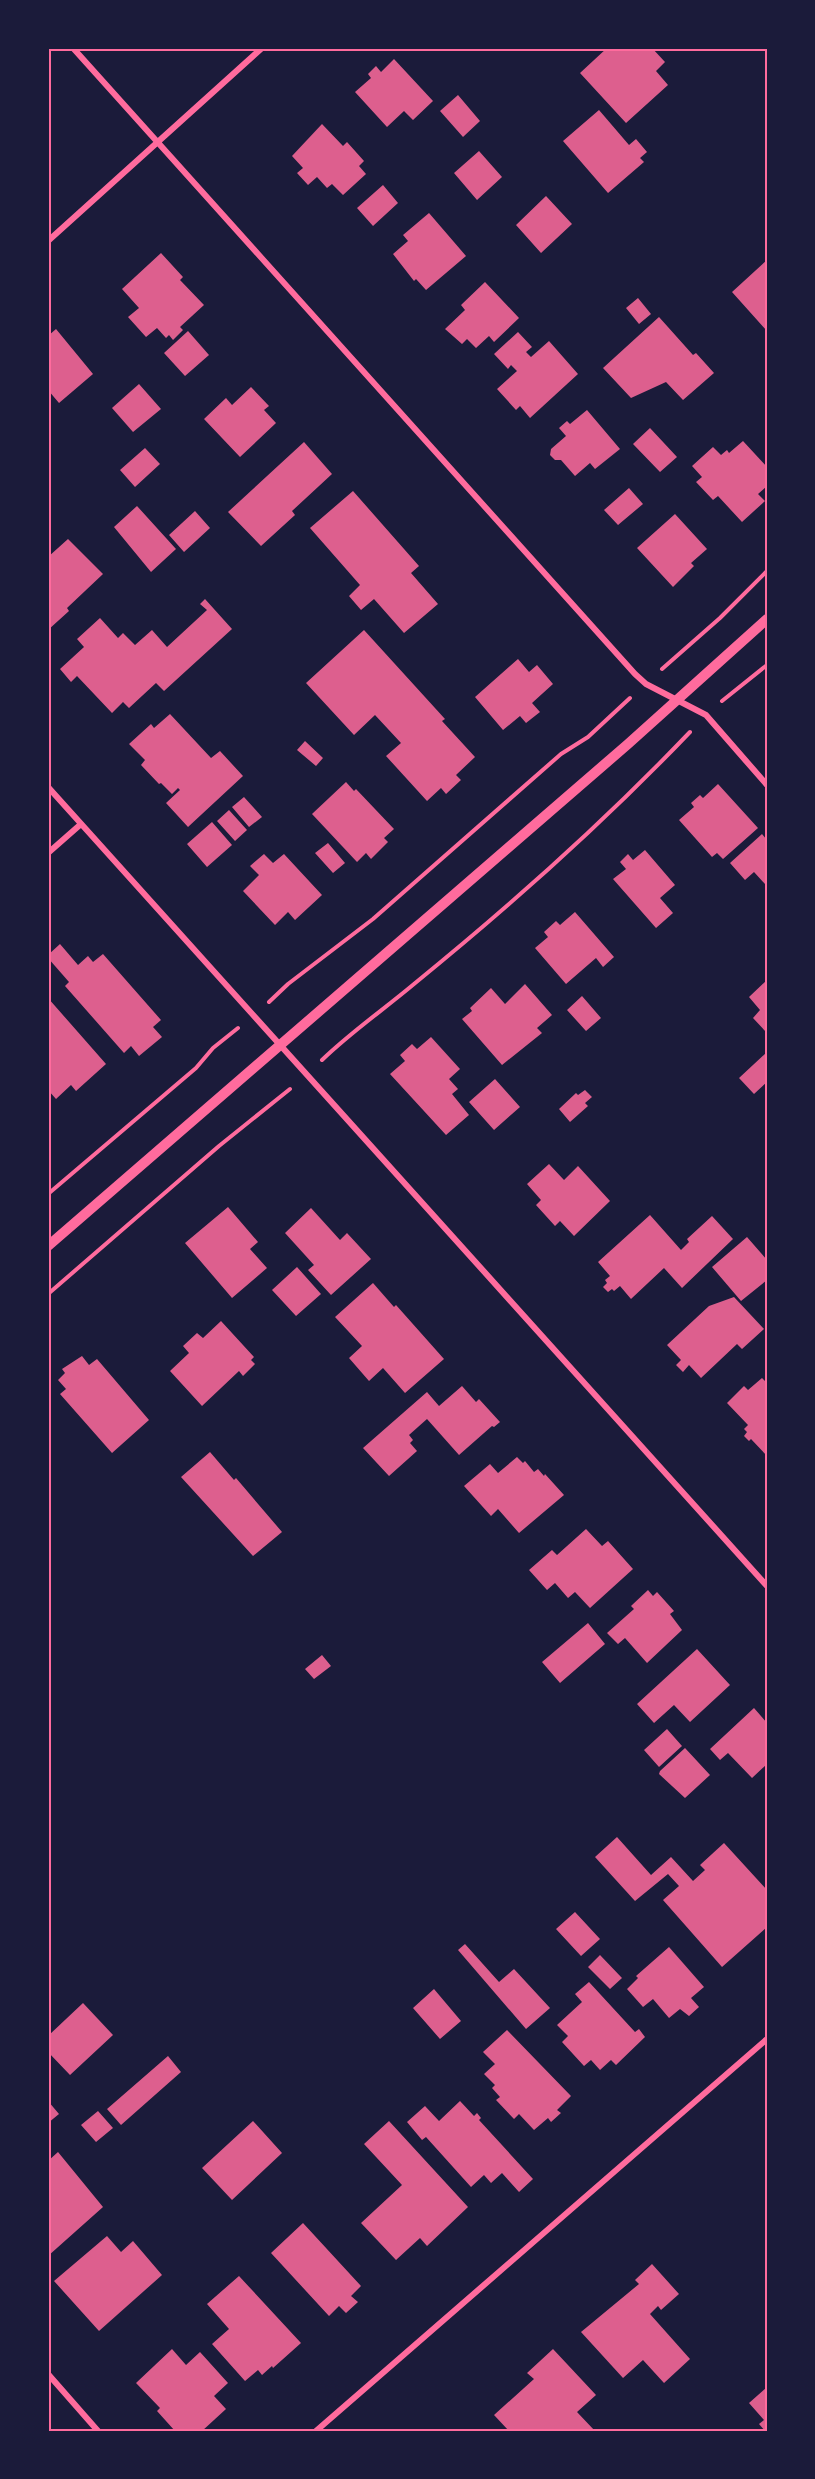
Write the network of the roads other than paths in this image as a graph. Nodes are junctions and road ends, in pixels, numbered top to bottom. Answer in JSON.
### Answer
{"nodes":[{"id":1,"x":73,"y":48,"type":"edge"},
{"id":2,"x":262,"y":48,"type":"edge"},
{"id":3,"x":156,"y":142,"type":"junction"},
{"id":4,"x":48,"y":242,"type":"edge"},
{"id":5,"x":767,"y":619,"type":"edge"},
{"id":6,"x":676,"y":700,"type":"junction"},
{"id":7,"x":767,"y":785,"type":"edge"},
{"id":8,"x":48,"y":787,"type":"edge"},
{"id":9,"x":81,"y":824,"type":"junction"},
{"id":10,"x":48,"y":853,"type":"edge"},
{"id":11,"x":280,"y":1043,"type":"junction"},
{"id":12,"x":48,"y":1246,"type":"edge"},
{"id":13,"x":767,"y":1586,"type":"edge"},
{"id":14,"x":767,"y":2039,"type":"edge"},
{"id":15,"x":48,"y":2374,"type":"edge"},
{"id":16,"x":98,"y":2431,"type":"edge"},
{"id":17,"x":316,"y":2431,"type":"edge"}],
"edges":[{"from":1,"to":3,"type":"street"},
{"from":2,"to":3,"type":"street"},
{"from":3,"to":4,"type":"street"},
{"from":3,"to":6,"type":"street"},
{"from":5,"to":6,"type":"street"},
{"from":6,"to":7,"type":"street"},
{"from":6,"to":11,"type":"street"},
{"from":8,"to":9,"type":"street"},
{"from":9,"to":10,"type":"street"},
{"from":9,"to":11,"type":"street"},
{"from":11,"to":12,"type":"street"},
{"from":11,"to":13,"type":"street"},
{"from":14,"to":17,"type":"street"},
{"from":15,"to":16,"type":"street"}]}
